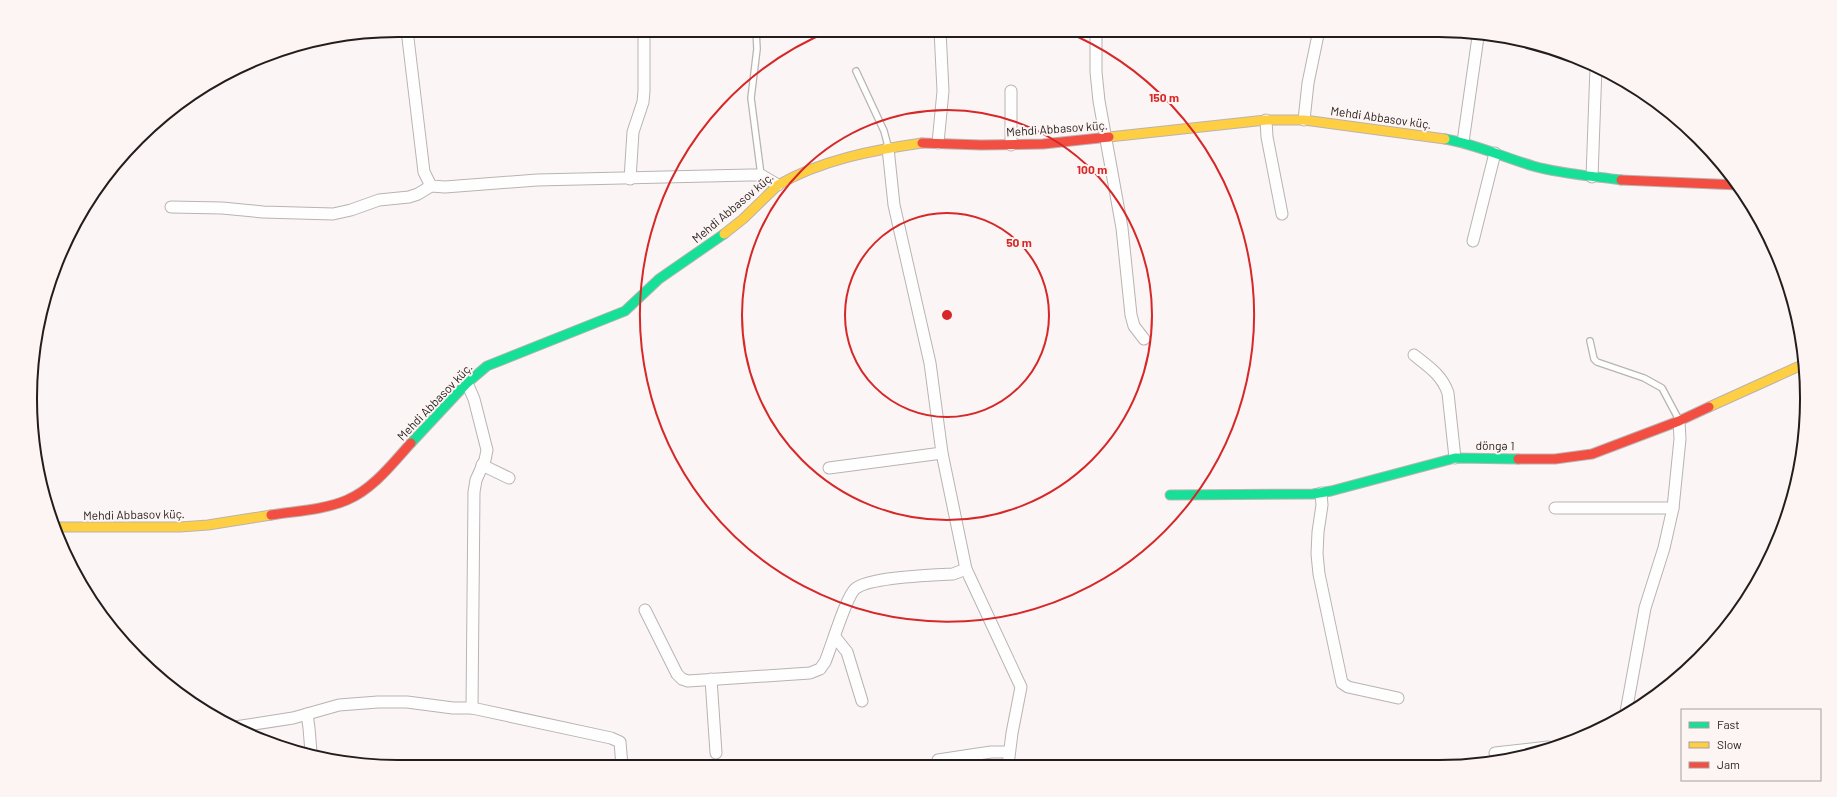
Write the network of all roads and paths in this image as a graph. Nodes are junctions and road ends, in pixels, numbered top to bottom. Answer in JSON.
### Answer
{"nodes":[{"id":1,"x":408,"y":37,"type":"edge"},
{"id":2,"x":644,"y":37,"type":"edge"},
{"id":3,"x":756,"y":37,"type":"edge"},
{"id":4,"x":940,"y":37,"type":"edge"},
{"id":5,"x":1096,"y":37,"type":"edge"},
{"id":6,"x":1318,"y":37,"type":"edge"},
{"id":7,"x":1478,"y":39,"type":"edge"},
{"id":8,"x":856,"y":71,"type":"dead end"},
{"id":9,"x":1596,"y":73,"type":"edge"},
{"id":10,"x":1011,"y":91,"type":"dead end"},
{"id":11,"x":1266,"y":120,"type":"junction"},
{"id":12,"x":1304,"y":120,"type":"junction"},
{"id":13,"x":1106,"y":138,"type":"junction"},
{"id":14,"x":1463,"y":142,"type":"junction"},
{"id":15,"x":938,"y":143,"type":"junction"},
{"id":16,"x":1010,"y":145,"type":"junction"},
{"id":17,"x":888,"y":148,"type":"junction"},
{"id":18,"x":1495,"y":153,"type":"junction"},
{"id":19,"x":761,"y":175,"type":"junction"},
{"id":20,"x":1592,"y":177,"type":"junction"},
{"id":21,"x":630,"y":179,"type":"junction"},
{"id":22,"x":778,"y":185,"type":"junction"},
{"id":23,"x":1730,"y":185,"type":"edge"},
{"id":24,"x":431,"y":186,"type":"junction"},
{"id":25,"x":171,"y":208,"type":"dead end"},
{"id":26,"x":1282,"y":214,"type":"dead end"},
{"id":27,"x":1473,"y":242,"type":"dead end"},
{"id":28,"x":1144,"y":339,"type":"dead end"},
{"id":29,"x":1590,"y":341,"type":"dead end"},
{"id":30,"x":1414,"y":355,"type":"dead end"},
{"id":31,"x":1798,"y":367,"type":"edge"},
{"id":32,"x":467,"y":383,"type":"junction"},
{"id":33,"x":1679,"y":421,"type":"junction"},
{"id":34,"x":942,"y":453,"type":"junction"},
{"id":35,"x":1455,"y":458,"type":"junction"},
{"id":36,"x":482,"y":465,"type":"junction"},
{"id":37,"x":829,"y":468,"type":"dead end"},
{"id":38,"x":509,"y":478,"type":"dead end"},
{"id":39,"x":1321,"y":493,"type":"junction"},
{"id":40,"x":1170,"y":495,"type":"dead end"},
{"id":41,"x":1555,"y":508,"type":"dead end"},
{"id":42,"x":1673,"y":508,"type":"junction"},
{"id":43,"x":61,"y":527,"type":"edge"},
{"id":44,"x":966,"y":570,"type":"junction"},
{"id":45,"x":646,"y":610,"type":"dead end"},
{"id":46,"x":835,"y":637,"type":"junction"},
{"id":47,"x":711,"y":679,"type":"junction"},
{"id":48,"x":1398,"y":698,"type":"dead end"},
{"id":49,"x":862,"y":701,"type":"dead end"},
{"id":50,"x":1627,"y":707,"type":"edge"},
{"id":51,"x":472,"y":708,"type":"junction"},
{"id":52,"x":306,"y":714,"type":"junction"},
{"id":53,"x":245,"y":726,"type":"edge"},
{"id":54,"x":311,"y":749,"type":"edge"},
{"id":55,"x":1524,"y":750,"type":"edge"},
{"id":56,"x":1009,"y":752,"type":"junction"},
{"id":57,"x":716,"y":753,"type":"dead end"},
{"id":58,"x":1495,"y":753,"type":"dead end"},
{"id":59,"x":622,"y":760,"type":"edge"},
{"id":60,"x":938,"y":760,"type":"dead end"},
{"id":61,"x":1008,"y":760,"type":"edge"}],
"edges":[{"from":1,"to":24,"type":"street"},
{"from":2,"to":21,"type":"street"},
{"from":3,"to":19,"type":"lane"},
{"from":4,"to":15,"type":"street"},
{"from":5,"to":13,"type":"street"},
{"from":6,"to":12,"type":"street"},
{"from":7,"to":14,"type":"street"},
{"from":8,"to":17,"type":"lane"},
{"from":9,"to":20,"type":"street"},
{"from":10,"to":16,"type":"street"},
{"from":11,"to":12,"type":"street","name":"Mehdi Abbasov küç."},
{"from":11,"to":13,"type":"street","name":"Mehdi Abbasov küç."},
{"from":11,"to":26,"type":"street"},
{"from":12,"to":14,"type":"street","name":"Mehdi Abbasov küç."},
{"from":13,"to":16,"type":"street","name":"Mehdi Abbasov küç."},
{"from":13,"to":28,"type":"street"},
{"from":14,"to":18,"type":"street","name":"Mehdi Abbasov küç."},
{"from":15,"to":16,"type":"street","name":"Mehdi Abbasov küç."},
{"from":15,"to":17,"type":"street","name":"Mehdi Abbasov küç."},
{"from":17,"to":22,"type":"street","name":"Mehdi Abbasov küç."},
{"from":17,"to":34,"type":"street"},
{"from":18,"to":20,"type":"street","name":"Mehdi Abbasov küç."},
{"from":18,"to":27,"type":"street"},
{"from":19,"to":21,"type":"street"},
{"from":19,"to":22,"type":"street"},
{"from":20,"to":23,"type":"street","name":"Mehdi Abbasov küç."},
{"from":21,"to":24,"type":"street"},
{"from":22,"to":32,"type":"street","name":"Mehdi Abbasov küç."},
{"from":24,"to":25,"type":"street"},
{"from":29,"to":33,"type":"lane"},
{"from":30,"to":35,"type":"street"},
{"from":31,"to":33,"type":"street","name":"döngə 1"},
{"from":32,"to":36,"type":"street"},
{"from":32,"to":43,"type":"street","name":"Mehdi Abbasov küç."},
{"from":33,"to":35,"type":"street","name":"döngə 1"},
{"from":33,"to":42,"type":"street"},
{"from":34,"to":37,"type":"street"},
{"from":34,"to":44,"type":"street"},
{"from":35,"to":39,"type":"street","name":"döngə 1"},
{"from":36,"to":38,"type":"street"},
{"from":36,"to":51,"type":"street"},
{"from":39,"to":40,"type":"street","name":"döngə 1"},
{"from":39,"to":48,"type":"street"},
{"from":41,"to":42,"type":"street"},
{"from":42,"to":50,"type":"street"},
{"from":44,"to":46,"type":"street"},
{"from":44,"to":56,"type":"street"},
{"from":45,"to":47,"type":"street"},
{"from":46,"to":47,"type":"street"},
{"from":46,"to":49,"type":"street"},
{"from":47,"to":57,"type":"street"},
{"from":51,"to":52,"type":"street"},
{"from":51,"to":59,"type":"street"},
{"from":52,"to":53,"type":"street"},
{"from":52,"to":54,"type":"street"},
{"from":55,"to":58,"type":"street"},
{"from":56,"to":60,"type":"street"},
{"from":56,"to":61,"type":"street"}]}
